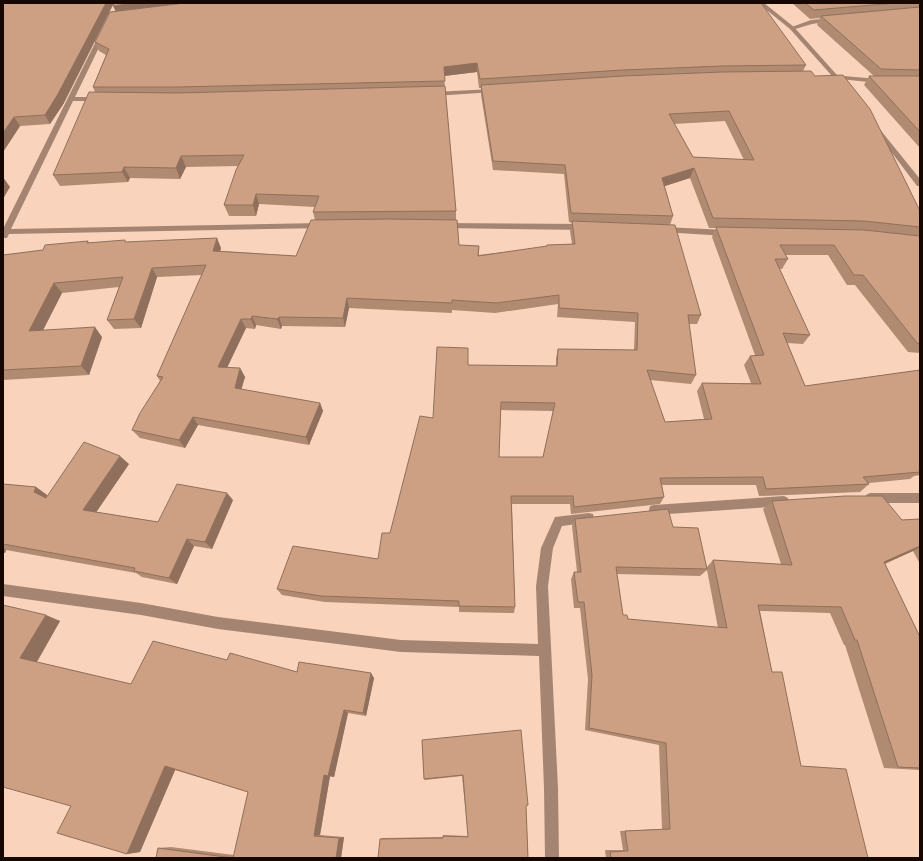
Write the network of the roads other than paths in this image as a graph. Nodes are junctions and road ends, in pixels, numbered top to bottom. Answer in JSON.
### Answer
{"nodes":[{"id":1,"x":761,"y":3,"type":"edge"},
{"id":2,"x":840,"y":20,"type":"edge"},
{"id":3,"x":792,"y":28,"type":"junction"},
{"id":4,"x":104,"y":31,"type":"edge"},
{"id":5,"x":822,"y":77,"type":"edge"},
{"id":6,"x":837,"y":77,"type":"junction"},
{"id":7,"x":884,"y":82,"type":"edge"},
{"id":8,"x":503,"y":90,"type":"edge"},
{"id":9,"x":847,"y":90,"type":"edge"},
{"id":10,"x":426,"y":94,"type":"edge"},
{"id":11,"x":70,"y":99,"type":"junction"},
{"id":12,"x":110,"y":100,"type":"edge"},
{"id":13,"x":871,"y":121,"type":"edge"},
{"id":14,"x":920,"y":184,"type":"edge"},
{"id":15,"x":326,"y":226,"type":"edge"},
{"id":16,"x":436,"y":226,"type":"edge"},
{"id":17,"x":591,"y":227,"type":"edge"},
{"id":18,"x":654,"y":230,"type":"edge"},
{"id":19,"x":732,"y":233,"type":"edge"},
{"id":20,"x":4,"y":234,"type":"edge"},
{"id":21,"x":858,"y":498,"type":"edge"},
{"id":22,"x":920,"y":498,"type":"edge"},
{"id":23,"x":797,"y":500,"type":"edge"},
{"id":24,"x":645,"y":511,"type":"edge"},
{"id":25,"x":601,"y":516,"type":"edge"},
{"id":26,"x":3,"y":590,"type":"edge"},
{"id":27,"x":544,"y":650,"type":"junction"},
{"id":28,"x":552,"y":858,"type":"edge"}],
"edges":[{"from":1,"to":3,"type":"street"},
{"from":2,"to":3,"type":"street"},
{"from":3,"to":6,"type":"street"},
{"from":4,"to":11,"type":"street"},
{"from":5,"to":6,"type":"street"},
{"from":6,"to":7,"type":"street"},
{"from":6,"to":9,"type":"street"},
{"from":8,"to":10,"type":"street"},
{"from":11,"to":12,"type":"street"},
{"from":11,"to":20,"type":"street"},
{"from":13,"to":14,"type":"street"},
{"from":15,"to":20,"type":"street"},
{"from":16,"to":17,"type":"street"},
{"from":18,"to":19,"type":"street"},
{"from":21,"to":22,"type":"street"},
{"from":23,"to":24,"type":"street"},
{"from":25,"to":27,"type":"street"},
{"from":26,"to":27,"type":"street"},
{"from":27,"to":28,"type":"street"}]}
